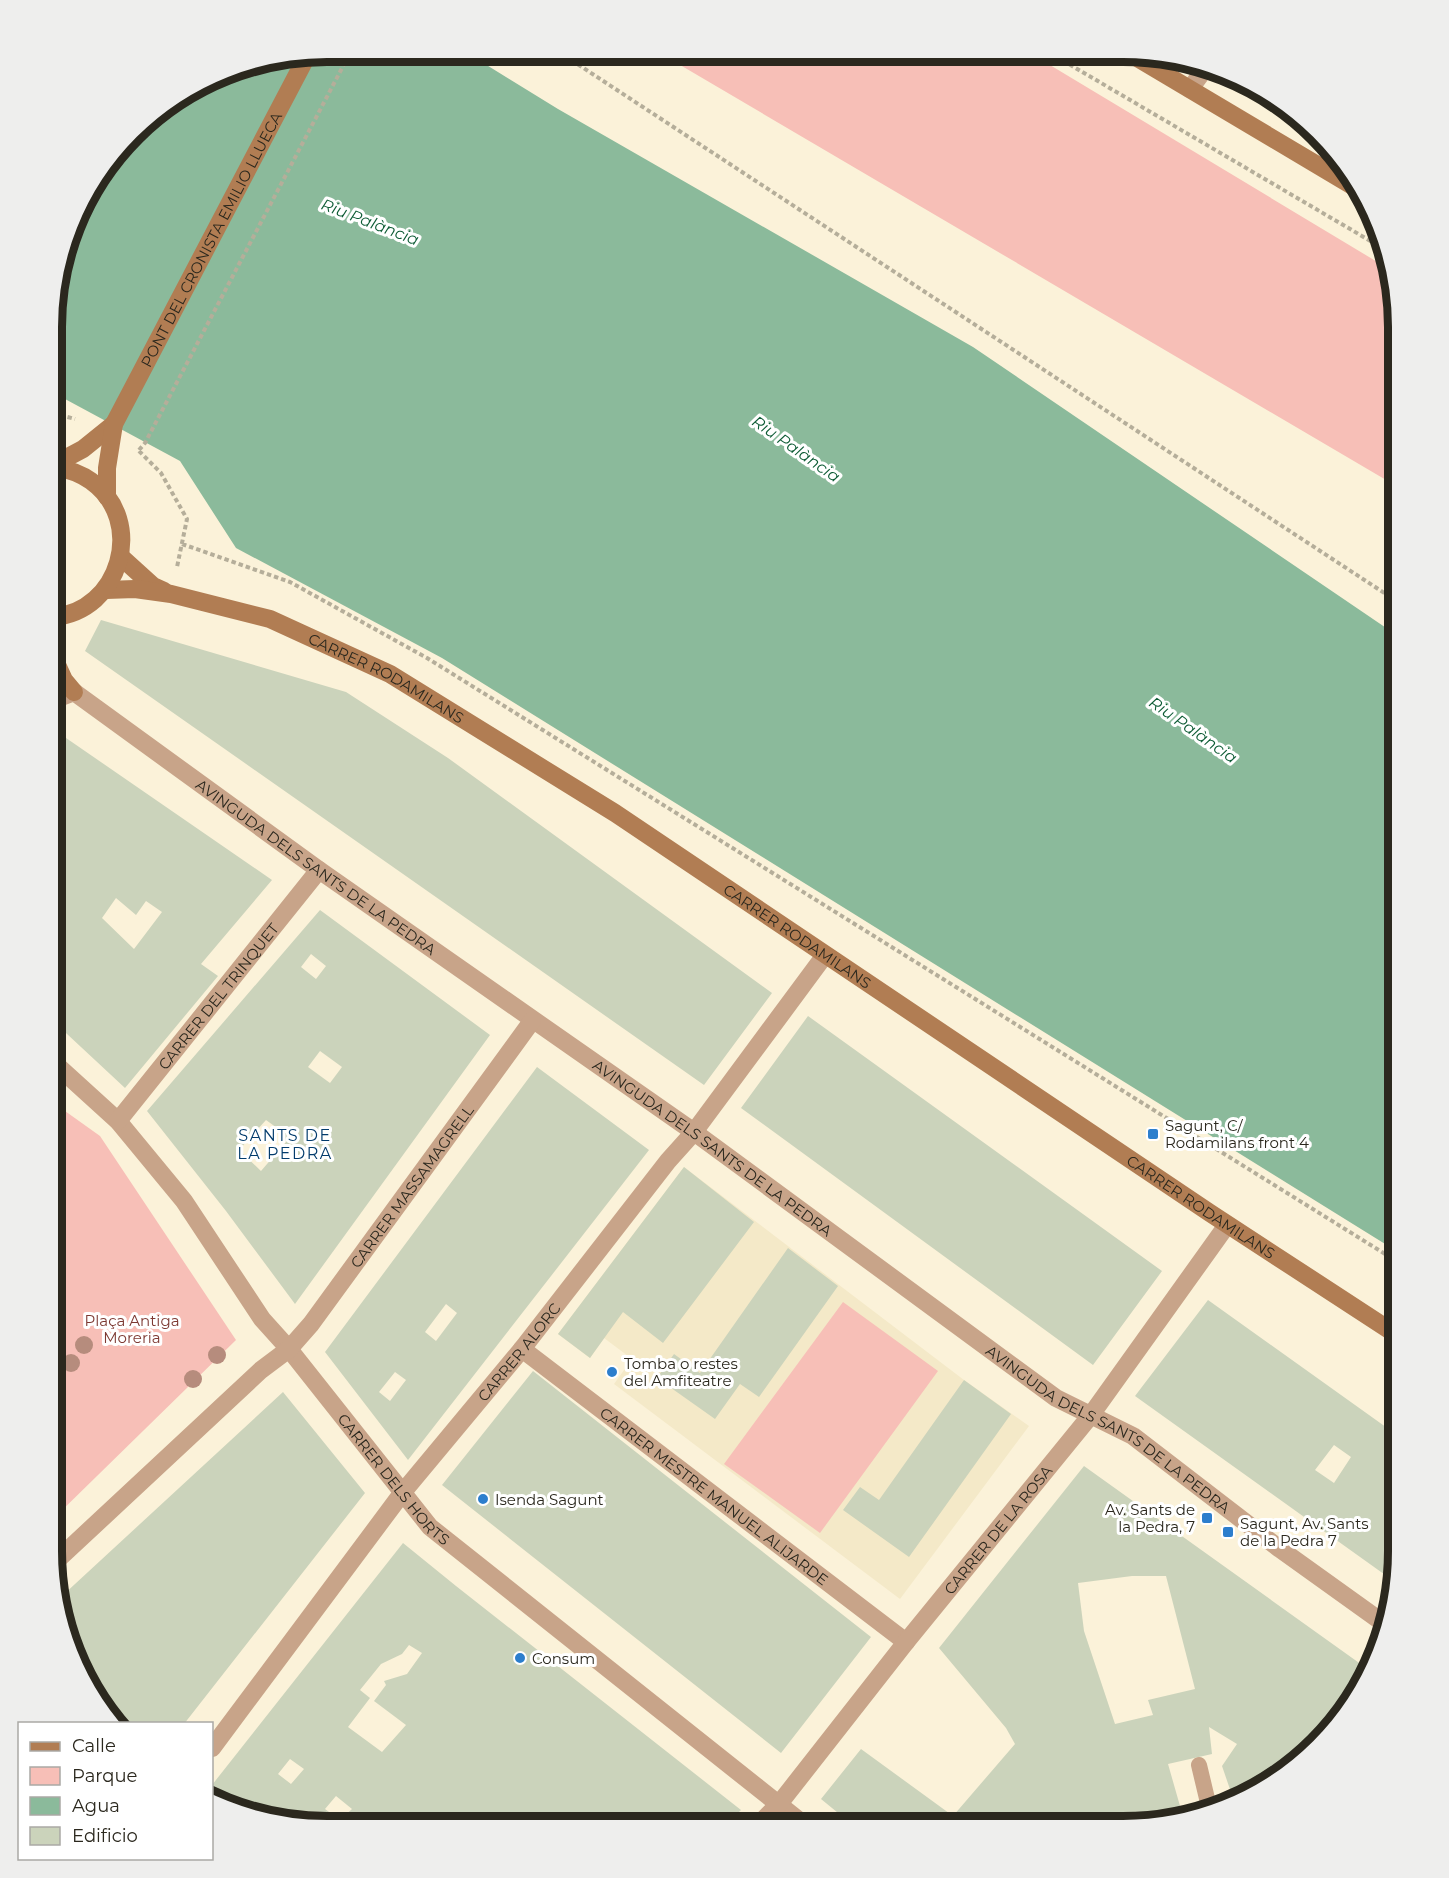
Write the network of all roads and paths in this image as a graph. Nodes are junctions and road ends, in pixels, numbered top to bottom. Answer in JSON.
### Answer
{"nodes":[{"id":1,"x":345,"y":62,"type":"edge"},
{"id":2,"x":575,"y":62,"type":"edge"},
{"id":3,"x":1065,"y":62,"type":"edge"},
{"id":4,"x":303,"y":63,"type":"edge"},
{"id":5,"x":1145,"y":63,"type":"edge"},
{"id":6,"x":1202,"y":74,"type":"edge"},
{"id":7,"x":1190,"y":89,"type":"junction"},
{"id":8,"x":1344,"y":181,"type":"edge"},
{"id":9,"x":1374,"y":243,"type":"edge"},
{"id":10,"x":114,"y":424,"type":"junction"},
{"id":11,"x":145,"y":443,"type":"dead end"},
{"id":12,"x":139,"y":450,"type":"dead end"},
{"id":13,"x":62,"y":461,"type":"edge"},
{"id":14,"x":62,"y":468,"type":"edge"},
{"id":15,"x":107,"y":497,"type":"junction"},
{"id":16,"x":182,"y":544,"type":"junction"},
{"id":17,"x":121,"y":557,"type":"junction"},
{"id":18,"x":105,"y":591,"type":"junction"},
{"id":19,"x":171,"y":594,"type":"junction"},
{"id":20,"x":1388,"y":595,"type":"edge"},
{"id":21,"x":62,"y":616,"type":"edge"},
{"id":22,"x":62,"y":676,"type":"edge"},
{"id":23,"x":74,"y":692,"type":"junction"},
{"id":24,"x":62,"y":697,"type":"edge"},
{"id":25,"x":319,"y":870,"type":"junction"},
{"id":26,"x":825,"y":955,"type":"junction"},
{"id":27,"x":532,"y":1021,"type":"junction"},
{"id":28,"x":62,"y":1074,"type":"edge"},
{"id":29,"x":118,"y":1121,"type":"junction"},
{"id":30,"x":693,"y":1132,"type":"junction"},
{"id":31,"x":1227,"y":1225,"type":"junction"},
{"id":32,"x":1388,"y":1256,"type":"edge"},
{"id":33,"x":1388,"y":1329,"type":"edge"},
{"id":34,"x":289,"y":1349,"type":"junction"},
{"id":35,"x":522,"y":1349,"type":"junction"},
{"id":36,"x":1091,"y":1416,"type":"junction"},
{"id":37,"x":403,"y":1492,"type":"junction"},
{"id":38,"x":62,"y":1556,"type":"edge"},
{"id":39,"x":1378,"y":1619,"type":"edge"},
{"id":40,"x":906,"y":1642,"type":"junction"},
{"id":41,"x":213,"y":1747,"type":"edge"},
{"id":42,"x":1199,"y":1765,"type":"dead end"},
{"id":43,"x":1208,"y":1802,"type":"edge"},
{"id":44,"x":779,"y":1804,"type":"junction"},
{"id":45,"x":767,"y":1816,"type":"edge"},
{"id":46,"x":794,"y":1816,"type":"edge"}],
"edges":[{"from":1,"to":11,"type":"path"},
{"from":2,"to":20,"type":"path"},
{"from":3,"to":9,"type":"path"},
{"from":4,"to":10,"type":"street","name":"PONT DEL CRONISTA EMILIO LLUECA"},
{"from":5,"to":7,"type":"street"},
{"from":6,"to":7,"type":"street"},
{"from":7,"to":8,"type":"street"},
{"from":10,"to":13,"type":"street","name":"PONT DEL CRONISTA EMILIO LLUECA"},
{"from":10,"to":15,"type":"street","name":"PONT DEL CRONISTA EMILIO LLUECA"},
{"from":12,"to":16,"type":"path"},
{"from":14,"to":15,"type":"street"},
{"from":15,"to":17,"type":"street"},
{"from":16,"to":19,"type":"path"},
{"from":16,"to":32,"type":"path"},
{"from":17,"to":18,"type":"street"},
{"from":17,"to":19,"type":"street","name":"CARRER RODAMILANS"},
{"from":18,"to":19,"type":"street","name":"CARRER RODAMILANS"},
{"from":18,"to":21,"type":"street"},
{"from":19,"to":26,"type":"street","name":"CARRER RODAMILANS"},
{"from":22,"to":23,"type":"street","name":"AVINGUDA DELS SANTS DE LA PEDRA"},
{"from":23,"to":24,"type":"street"},
{"from":23,"to":25,"type":"street","name":"AVINGUDA DELS SANTS DE LA PEDRA"},
{"from":25,"to":27,"type":"street","name":"AVINGUDA DELS SANTS DE LA PEDRA"},
{"from":25,"to":29,"type":"street","name":"CARRER DEL TRINQUET"},
{"from":26,"to":30,"type":"street","name":"CARRER ALORC"},
{"from":26,"to":31,"type":"street","name":"CARRER RODAMILANS"},
{"from":27,"to":30,"type":"street","name":"AVINGUDA DELS SANTS DE LA PEDRA"},
{"from":27,"to":34,"type":"street","name":"CARRER MASSAMAGRELL"},
{"from":28,"to":29,"type":"street","name":"CARRER DELS HORTS"},
{"from":29,"to":34,"type":"street","name":"CARRER DELS HORTS"},
{"from":30,"to":35,"type":"street","name":"CARRER ALORC"},
{"from":30,"to":36,"type":"street","name":"AVINGUDA DELS SANTS DE LA PEDRA"},
{"from":31,"to":33,"type":"street","name":"CARRER RODAMILANS"},
{"from":31,"to":36,"type":"street","name":"CARRER DE LA ROSA"},
{"from":34,"to":37,"type":"street","name":"CARRER DELS HORTS"},
{"from":34,"to":38,"type":"street"},
{"from":35,"to":37,"type":"street","name":"CARRER ALORC"},
{"from":35,"to":40,"type":"street","name":"CARRER MESTRE MANUEL ALIJARDE"},
{"from":36,"to":39,"type":"street","name":"AVINGUDA DELS SANTS DE LA PEDRA"},
{"from":36,"to":40,"type":"street","name":"CARRER DE LA ROSA"},
{"from":37,"to":41,"type":"street","name":"CARRER ALORC"},
{"from":37,"to":44,"type":"street","name":"CARRER DELS HORTS"},
{"from":40,"to":44,"type":"street","name":"CARRER DE LA ROSA"},
{"from":42,"to":43,"type":"lane"},
{"from":44,"to":45,"type":"street","name":"CARRER DE LA ROSA"},
{"from":44,"to":46,"type":"street","name":"CARRER DELS HORTS"}]}
